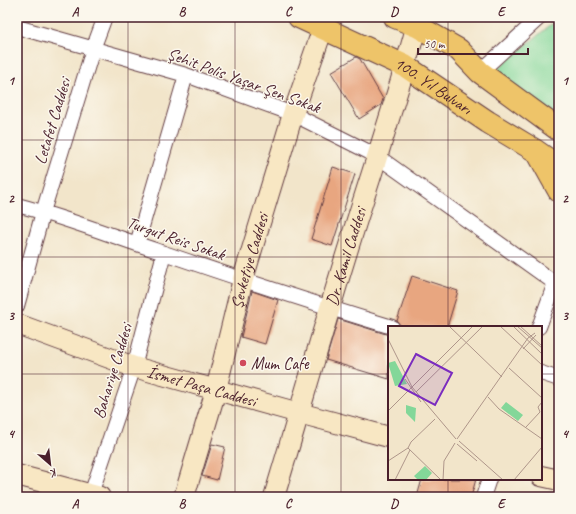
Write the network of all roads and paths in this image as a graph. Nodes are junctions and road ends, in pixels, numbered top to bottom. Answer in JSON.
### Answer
{"nodes":[{"id":1,"x":105,"y":17,"type":"edge"},
{"id":2,"x":299,"y":17,"type":"edge"},
{"id":3,"x":395,"y":17,"type":"edge"},
{"id":4,"x":540,"y":17,"type":"edge"},
{"id":5,"x":418,"y":22,"type":"edge"},
{"id":6,"x":17,"y":27,"type":"edge"},
{"id":7,"x":323,"y":28,"type":"junction"},
{"id":8,"x":93,"y":49,"type":"junction"},
{"id":9,"x":405,"y":66,"type":"junction"},
{"id":10,"x":480,"y":72,"type":"junction"},
{"id":11,"x":186,"y":75,"type":"junction"},
{"id":12,"x":294,"y":114,"type":"junction"},
{"id":13,"x":559,"y":130,"type":"edge"},
{"id":14,"x":536,"y":151,"type":"junction"},
{"id":15,"x":377,"y":156,"type":"junction"},
{"id":16,"x":559,"y":167,"type":"edge"},
{"id":17,"x":559,"y":191,"type":"edge"},
{"id":18,"x":17,"y":205,"type":"edge"},
{"id":19,"x":43,"y":212,"type":"junction"},
{"id":20,"x":138,"y":244,"type":"junction"},
{"id":21,"x":164,"y":253,"type":"junction"},
{"id":22,"x":243,"y":279,"type":"junction"},
{"id":23,"x":557,"y":285,"type":"edge"},
{"id":24,"x":17,"y":306,"type":"edge"},
{"id":25,"x":330,"y":308,"type":"junction"},
{"id":26,"x":17,"y":324,"type":"edge"},
{"id":27,"x":389,"y":326,"type":"edge"},
{"id":28,"x":539,"y":326,"type":"edge"},
{"id":29,"x":134,"y":367,"type":"junction"},
{"id":30,"x":542,"y":373,"type":"edge"},
{"id":31,"x":559,"y":379,"type":"edge"},
{"id":32,"x":216,"y":390,"type":"junction"},
{"id":33,"x":299,"y":414,"type":"junction"},
{"id":34,"x":388,"y":437,"type":"edge"},
{"id":35,"x":17,"y":475,"type":"edge"},
{"id":36,"x":542,"y":476,"type":"edge"},
{"id":37,"x":489,"y":480,"type":"edge"},
{"id":38,"x":559,"y":480,"type":"edge"},
{"id":39,"x":94,"y":496,"type":"edge"},
{"id":40,"x":184,"y":497,"type":"edge"},
{"id":41,"x":274,"y":497,"type":"edge"},
{"id":42,"x":483,"y":497,"type":"edge"}],
"edges":[{"from":1,"to":8,"type":"street","name":"Letafet Caddesi"},
{"from":2,"to":7,"type":"main road","name":"100. Yıl Bulvarı"},
{"from":3,"to":5,"type":"main road"},
{"from":4,"to":10,"type":"street"},
{"from":5,"to":9,"type":"main road","name":"Dr. Kamil Caddesi"},
{"from":5,"to":10,"type":"main road"},
{"from":6,"to":8,"type":"street","name":"Şehit Polis Yaşar Şen Sokak"},
{"from":7,"to":9,"type":"main road","name":"100. Yıl Bulvarı"},
{"from":7,"to":12,"type":"main road","name":"Şevketiye Caddesi"},
{"from":8,"to":11,"type":"street","name":"Şehit Polis Yaşar Şen Sokak"},
{"from":8,"to":19,"type":"street","name":"Letafet Caddesi"},
{"from":9,"to":14,"type":"main road","name":"100. Yıl Bulvarı"},
{"from":9,"to":15,"type":"main road","name":"Dr. Kamil Caddesi"},
{"from":10,"to":13,"type":"main road"},
{"from":11,"to":12,"type":"street","name":"Şehit Polis Yaşar Şen Sokak"},
{"from":11,"to":20,"type":"street"},
{"from":12,"to":15,"type":"street","name":"Şehit Polis Yaşar Şen Sokak"},
{"from":12,"to":22,"type":"main road","name":"Şevketiye Caddesi"},
{"from":14,"to":16,"type":"main road","name":"100. Yıl Bulvarı"},
{"from":14,"to":17,"type":"main road"},
{"from":15,"to":23,"type":"street","name":"Şehit Polis Yaşar Şen Sokak"},
{"from":15,"to":25,"type":"main road","name":"Dr. Kamil Caddesi"},
{"from":18,"to":19,"type":"street","name":"Turgut Reis Sokak"},
{"from":19,"to":20,"type":"street","name":"Turgut Reis Sokak"},
{"from":19,"to":24,"type":"street","name":"Letafet Caddesi"},
{"from":20,"to":21,"type":"street","name":"Turgut Reis Sokak"},
{"from":21,"to":22,"type":"street","name":"Turgut Reis Sokak"},
{"from":21,"to":29,"type":"street","name":"Bahariye Caddesi"},
{"from":22,"to":25,"type":"street","name":"Turgut Reis Sokak"},
{"from":22,"to":32,"type":"main road","name":"Şevketiye Caddesi"},
{"from":23,"to":28,"type":"street"},
{"from":25,"to":27,"type":"street","name":"Turgut Reis Sokak"},
{"from":25,"to":33,"type":"main road","name":"Dr. Kamil Caddesi"},
{"from":26,"to":29,"type":"main road","name":"İsmet Paşa Caddesi"},
{"from":29,"to":32,"type":"main road","name":"İsmet Paşa Caddesi"},
{"from":29,"to":39,"type":"street","name":"Bahariye Caddesi"},
{"from":30,"to":31,"type":"street"},
{"from":32,"to":33,"type":"main road","name":"İsmet Paşa Caddesi"},
{"from":32,"to":40,"type":"main road","name":"Şevketiye Caddesi"},
{"from":33,"to":34,"type":"main road","name":"İsmet Paşa Caddesi"},
{"from":33,"to":41,"type":"main road","name":"Dr. Kamil Caddesi"},
{"from":35,"to":39,"type":"main road"},
{"from":36,"to":38,"type":"main road"},
{"from":37,"to":42,"type":"street"}]}
